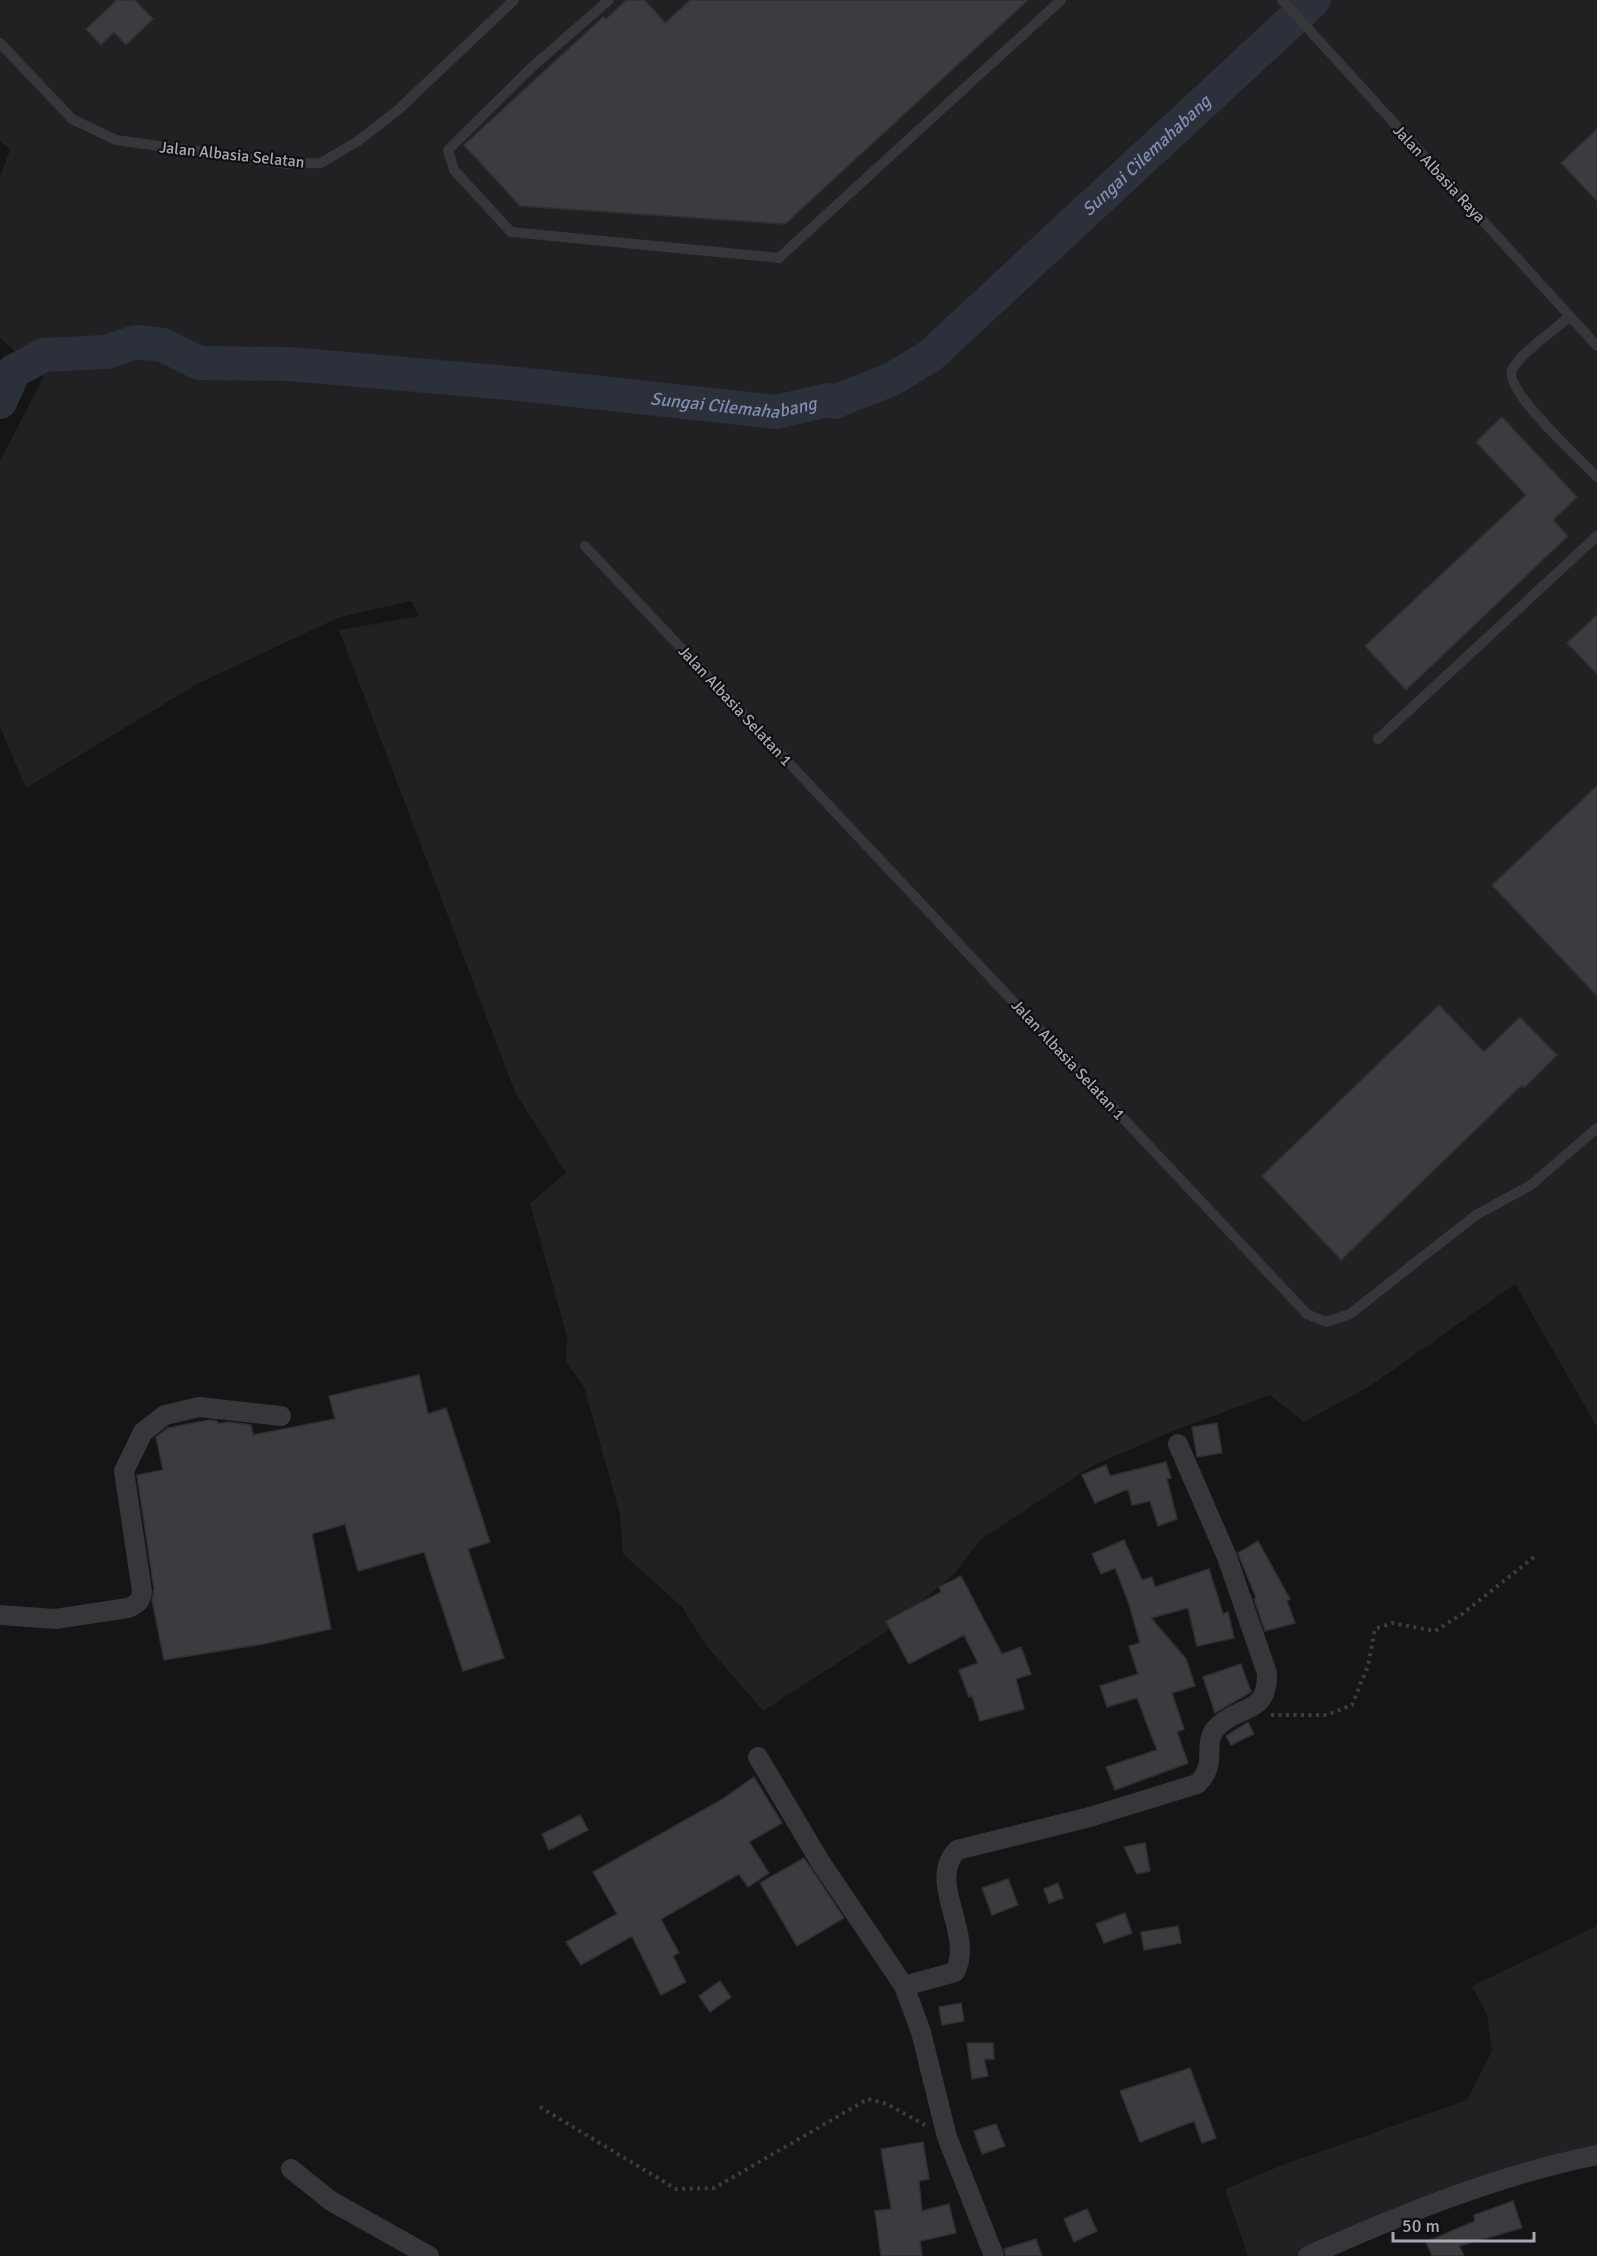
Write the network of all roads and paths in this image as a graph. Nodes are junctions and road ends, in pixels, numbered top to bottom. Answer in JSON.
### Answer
{"nodes":[{"id":1,"x":514,"y":0,"type":"edge"},
{"id":2,"x":609,"y":0,"type":"edge"},
{"id":3,"x":1061,"y":0,"type":"edge"},
{"id":4,"x":1282,"y":0,"type":"edge"},
{"id":5,"x":0,"y":43,"type":"edge"},
{"id":6,"x":1570,"y":316,"type":"junction"},
{"id":7,"x":1597,"y":346,"type":"edge"},
{"id":8,"x":1597,"y":477,"type":"edge"},
{"id":9,"x":1597,"y":536,"type":"edge"},
{"id":10,"x":585,"y":546,"type":"dead end"},
{"id":11,"x":1378,"y":739,"type":"dead end"},
{"id":12,"x":1597,"y":1128,"type":"edge"},
{"id":13,"x":281,"y":1416,"type":"dead end"},
{"id":14,"x":1178,"y":1444,"type":"dead end"},
{"id":15,"x":1534,"y":1557,"type":"dead end"},
{"id":16,"x":0,"y":1615,"type":"edge"},
{"id":17,"x":1252,"y":1709,"type":"junction"},
{"id":18,"x":758,"y":1757,"type":"dead end"},
{"id":19,"x":904,"y":1986,"type":"junction"},
{"id":20,"x":540,"y":2106,"type":"dead end"},
{"id":21,"x":947,"y":2137,"type":"junction"},
{"id":22,"x":1597,"y":2155,"type":"edge"},
{"id":23,"x":291,"y":2169,"type":"dead end"},
{"id":24,"x":429,"y":2256,"type":"edge"},
{"id":25,"x":994,"y":2256,"type":"edge"},
{"id":26,"x":1308,"y":2256,"type":"edge"}],
"edges":[{"from":1,"to":5,"type":"lane","name":"Jalan Albasia Selatan"},
{"from":2,"to":3,"type":"lane"},
{"from":4,"to":6,"type":"lane","name":"Jalan Albasia Raya"},
{"from":6,"to":7,"type":"lane","name":"Jalan Albasia Raya"},
{"from":6,"to":8,"type":"lane"},
{"from":9,"to":11,"type":"lane"},
{"from":10,"to":12,"type":"lane","name":"Jalan Albasia Selatan 1"},
{"from":13,"to":16,"type":"street"},
{"from":14,"to":17,"type":"street"},
{"from":15,"to":17,"type":"path"},
{"from":17,"to":19,"type":"street"},
{"from":18,"to":19,"type":"street"},
{"from":19,"to":21,"type":"street"},
{"from":20,"to":21,"type":"path"},
{"from":21,"to":25,"type":"street"},
{"from":22,"to":26,"type":"street"},
{"from":23,"to":24,"type":"street"}]}
